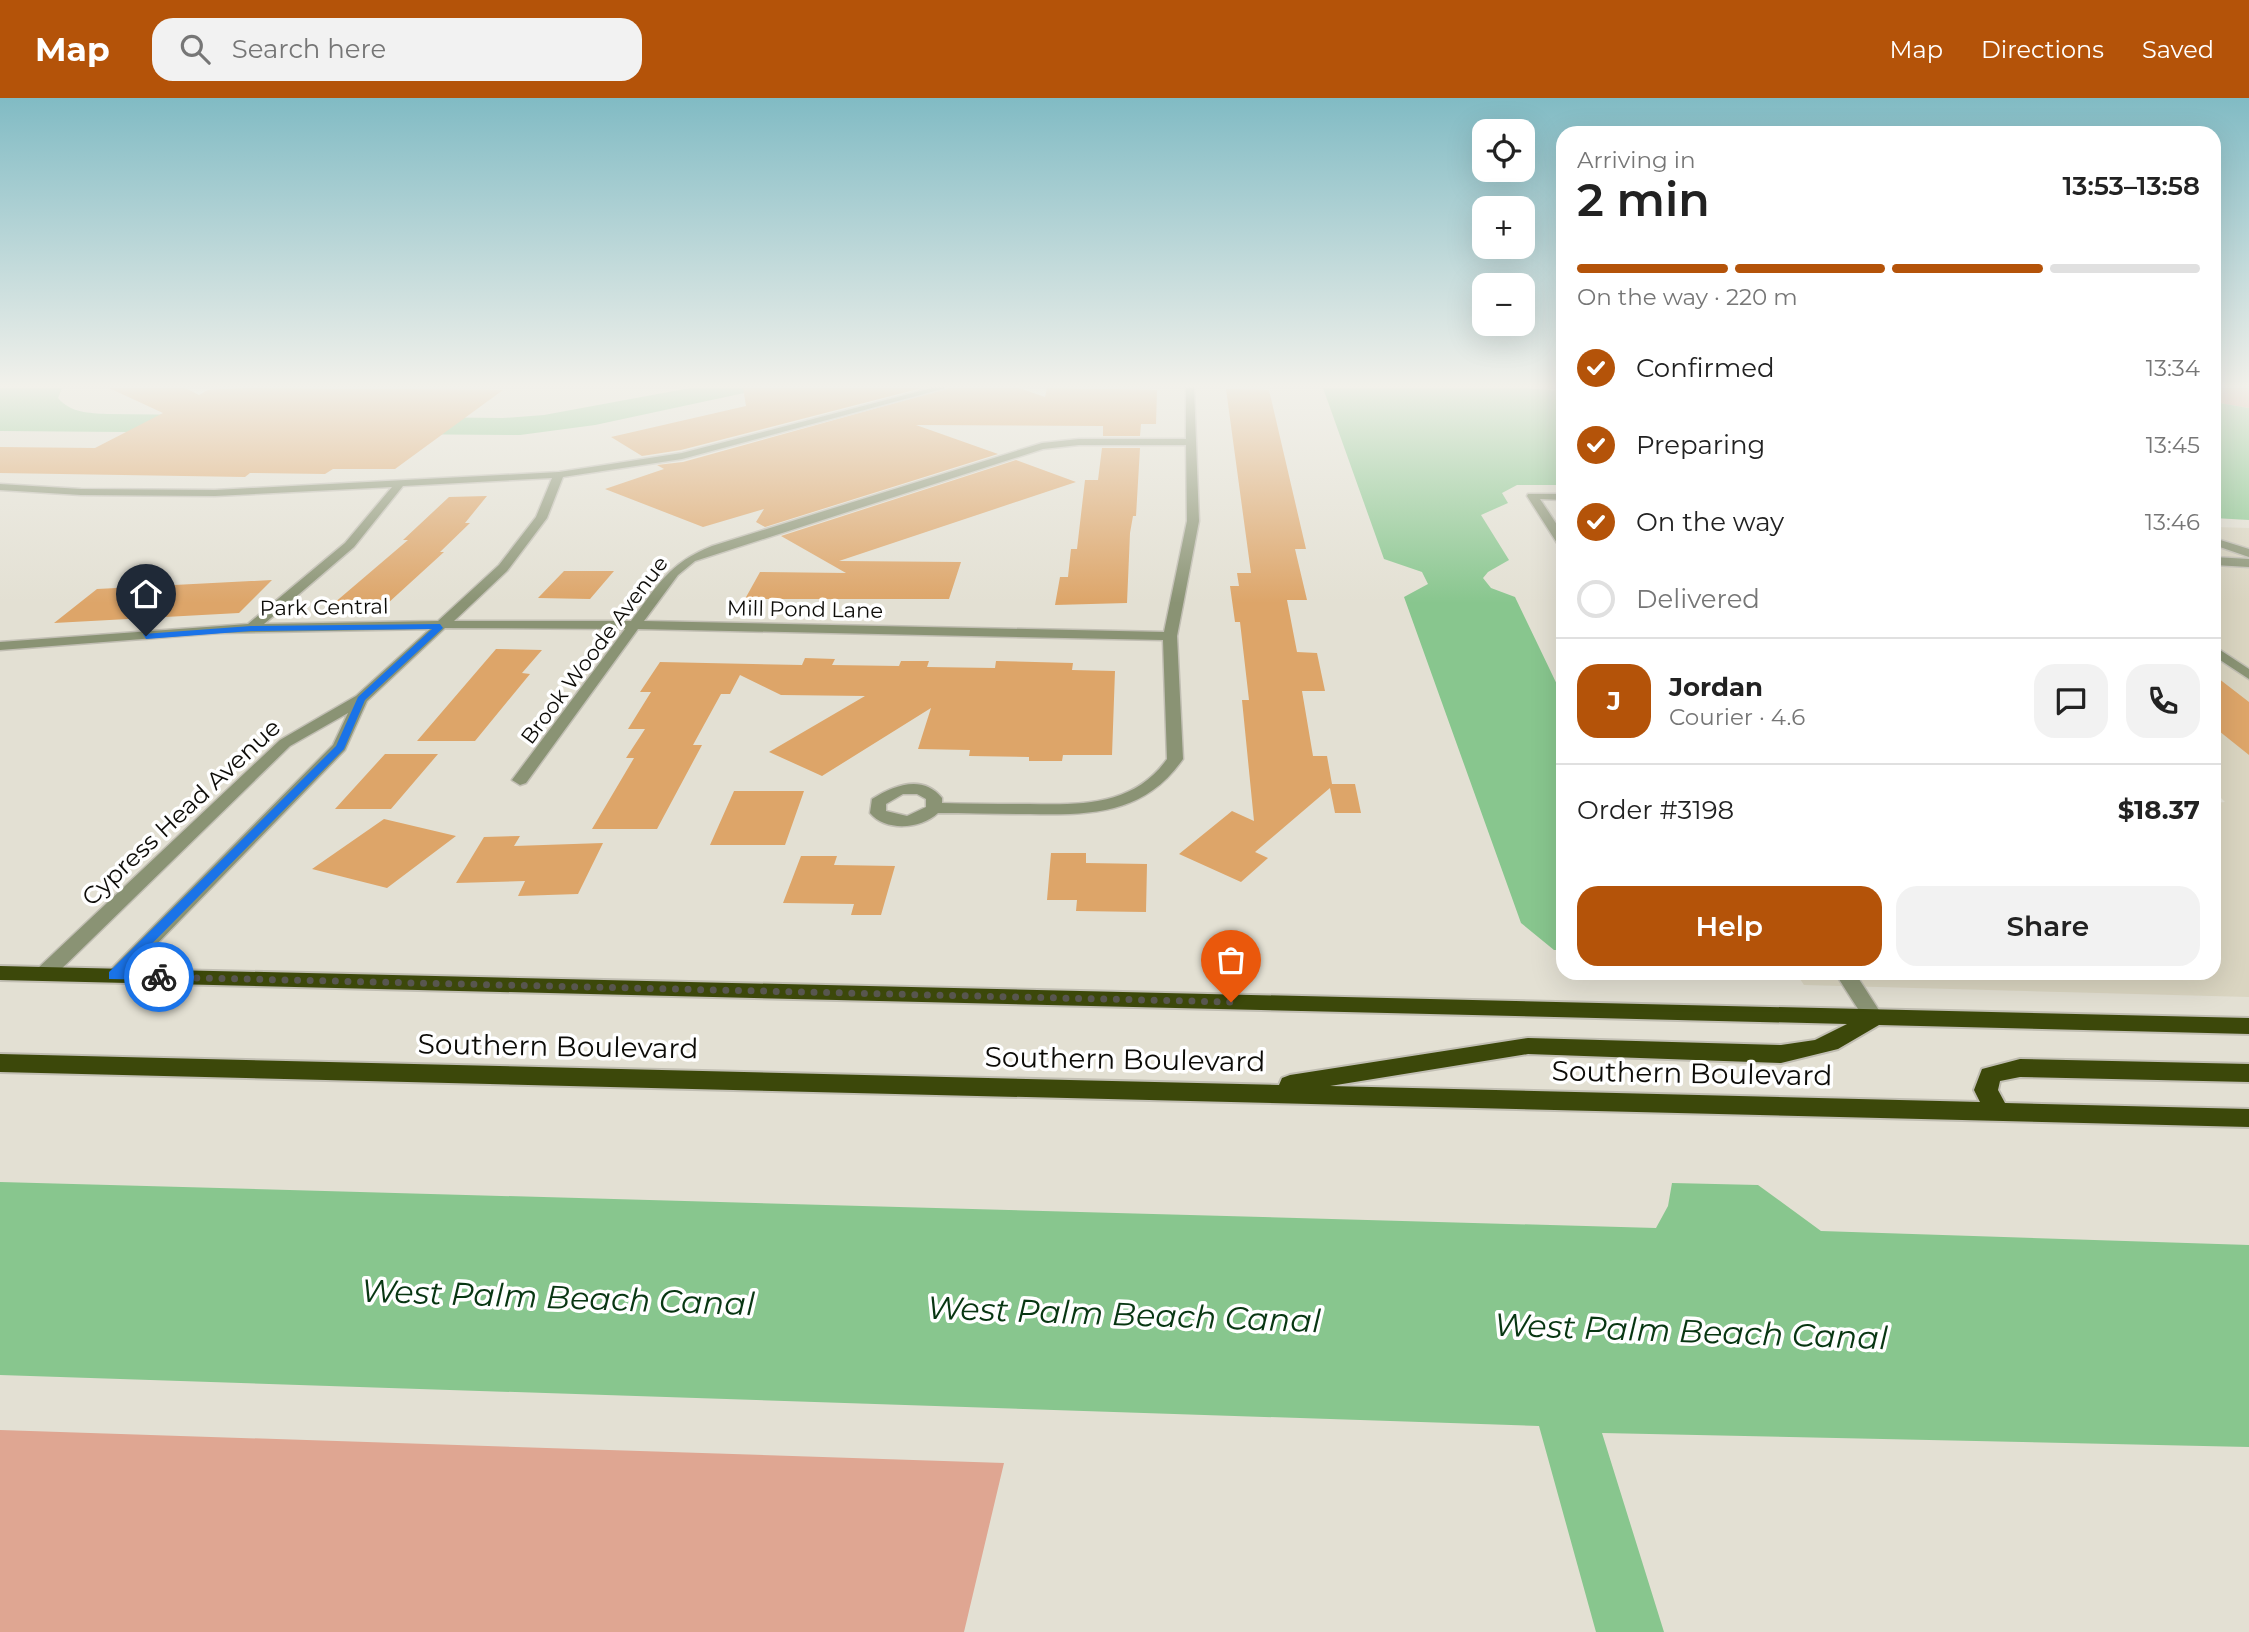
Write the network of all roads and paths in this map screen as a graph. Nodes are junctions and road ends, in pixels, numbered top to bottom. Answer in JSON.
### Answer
{"nodes":[{"id":1,"x":659,"y":460,"type":"edge"},
{"id":2,"x":999,"y":460,"type":"edge"},
{"id":3,"x":1193,"y":460,"type":"edge"},
{"id":4,"x":559,"y":475,"type":"junction"},
{"id":5,"x":399,"y":485,"type":"junction"},
{"id":6,"x":0,"y":486,"type":"edge"},
{"id":7,"x":1556,"y":497,"type":"edge"},
{"id":8,"x":1556,"y":531,"type":"edge"},
{"id":9,"x":2221,"y":543,"type":"edge"},
{"id":10,"x":2249,"y":553,"type":"edge"},
{"id":11,"x":2221,"y":561,"type":"edge"},
{"id":12,"x":2249,"y":563,"type":"edge"},
{"id":13,"x":440,"y":627,"type":"junction"},
{"id":14,"x":633,"y":627,"type":"junction"},
{"id":15,"x":251,"y":628,"type":"junction"},
{"id":16,"x":1170,"y":636,"type":"junction"},
{"id":17,"x":0,"y":646,"type":"edge"},
{"id":18,"x":2221,"y":655,"type":"edge"},
{"id":19,"x":2249,"y":675,"type":"edge"},
{"id":20,"x":361,"y":699,"type":"junction"},
{"id":21,"x":520,"y":780,"type":"dead end"},
{"id":22,"x":934,"y":808,"type":"dead end"},
{"id":23,"x":0,"y":973,"type":"edge"},
{"id":24,"x":44,"y":974,"type":"junction"},
{"id":25,"x":114,"y":975,"type":"junction"},
{"id":26,"x":1850,"y":980,"type":"edge"},
{"id":27,"x":1874,"y":1017,"type":"junction"},
{"id":28,"x":2249,"y":1026,"type":"edge"},
{"id":29,"x":0,"y":1063,"type":"edge"},
{"id":30,"x":2249,"y":1073,"type":"edge"},
{"id":31,"x":1241,"y":1091,"type":"junction"},
{"id":32,"x":1997,"y":1111,"type":"junction"},
{"id":33,"x":2249,"y":1118,"type":"edge"}],
"edges":[{"from":1,"to":4,"type":"street"},
{"from":2,"to":14,"type":"street","name":"Brook Woode Avenue"},
{"from":3,"to":16,"type":"street"},
{"from":4,"to":5,"type":"street"},
{"from":4,"to":13,"type":"street","name":"Cypress Head Avenue"},
{"from":5,"to":6,"type":"street"},
{"from":5,"to":15,"type":"street"},
{"from":7,"to":8,"type":"street"},
{"from":9,"to":10,"type":"street"},
{"from":11,"to":12,"type":"street"},
{"from":13,"to":14,"type":"street","name":"Mill Pond Lane"},
{"from":13,"to":15,"type":"street","name":"Park Central"},
{"from":13,"to":20,"type":"street","name":"Cypress Head Avenue"},
{"from":14,"to":16,"type":"street","name":"Mill Pond Lane"},
{"from":14,"to":21,"type":"street","name":"Brook Woode Avenue"},
{"from":15,"to":17,"type":"street","name":"Park Central"},
{"from":16,"to":22,"type":"street"},
{"from":18,"to":19,"type":"street"},
{"from":20,"to":24,"type":"street","name":"Cypress Head Avenue"},
{"from":20,"to":25,"type":"street","name":"Cypress Head Avenue"},
{"from":23,"to":24,"type":"highway"},
{"from":24,"to":25,"type":"highway"},
{"from":25,"to":27,"type":"highway"},
{"from":26,"to":27,"type":"street"},
{"from":27,"to":28,"type":"highway"},
{"from":27,"to":31,"type":"highway"},
{"from":29,"to":31,"type":"highway","name":"Southern Boulevard"},
{"from":30,"to":32,"type":"highway"},
{"from":31,"to":32,"type":"highway","name":"Southern Boulevard"},
{"from":32,"to":33,"type":"highway","name":"Southern Boulevard"}]}
